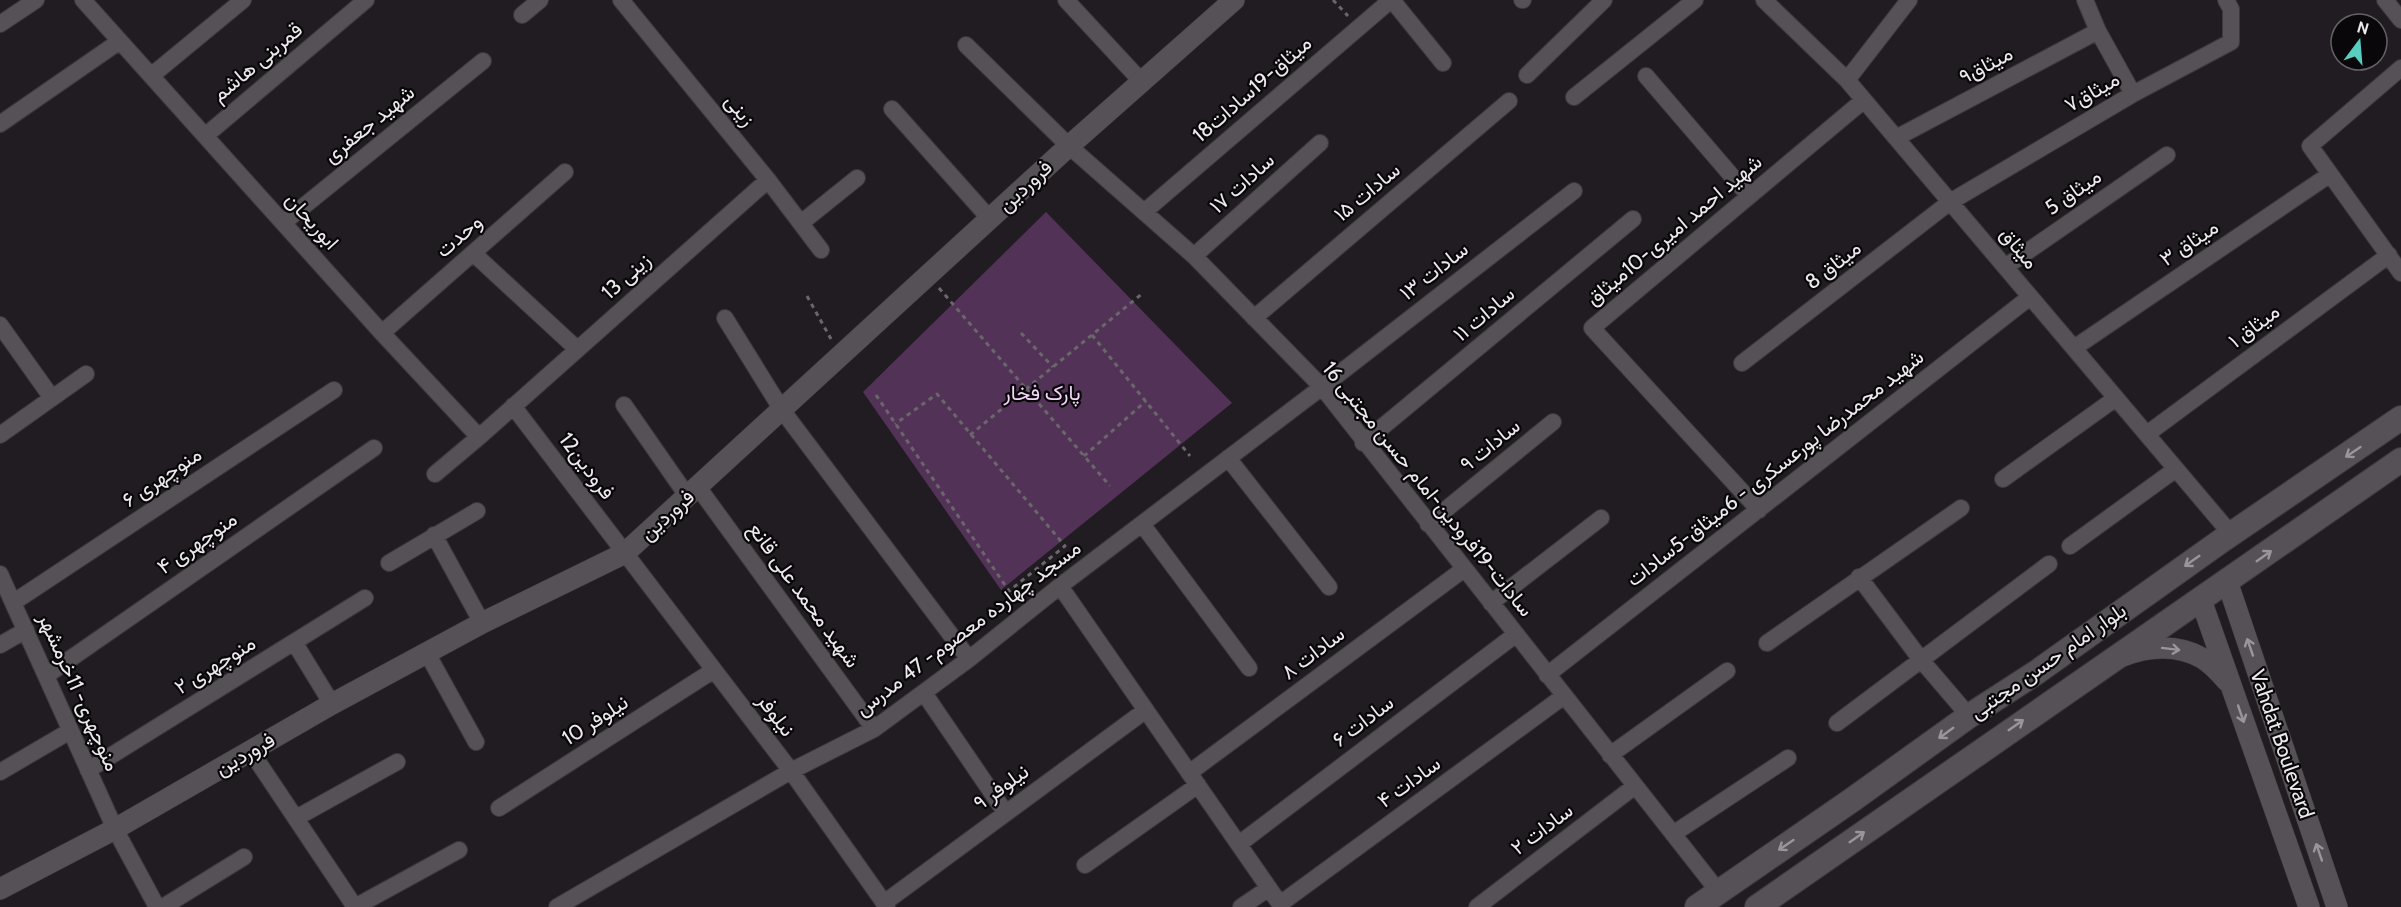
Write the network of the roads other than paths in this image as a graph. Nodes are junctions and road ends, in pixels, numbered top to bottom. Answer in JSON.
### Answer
{"nodes":[{"id":1,"x":36,"y":0,"type":"edge"},
{"id":2,"x":83,"y":0,"type":"edge"},
{"id":3,"x":243,"y":0,"type":"edge"},
{"id":4,"x":366,"y":0,"type":"edge"},
{"id":5,"x":540,"y":0,"type":"edge"},
{"id":6,"x":1066,"y":0,"type":"edge"},
{"id":7,"x":1234,"y":0,"type":"edge"},
{"id":8,"x":1391,"y":0,"type":"edge"},
{"id":9,"x":1604,"y":0,"type":"edge"},
{"id":10,"x":1695,"y":0,"type":"edge"},
{"id":11,"x":1764,"y":0,"type":"edge"},
{"id":12,"x":1909,"y":0,"type":"edge"},
{"id":13,"x":2085,"y":0,"type":"edge"},
{"id":14,"x":2385,"y":0,"type":"edge"},
{"id":15,"x":627,"y":2,"type":"edge"},
{"id":16,"x":2233,"y":3,"type":"edge"},
{"id":17,"x":522,"y":15,"type":"dead end"},
{"id":18,"x":2401,"y":20,"type":"edge"},
{"id":19,"x":0,"y":24,"type":"edge"},
{"id":20,"x":2097,"y":31,"type":"junction"},
{"id":21,"x":120,"y":41,"type":"junction"},
{"id":22,"x":966,"y":45,"type":"dead end"},
{"id":23,"x":483,"y":61,"type":"dead end"},
{"id":24,"x":1443,"y":63,"type":"dead end"},
{"id":25,"x":2401,"y":68,"type":"edge"},
{"id":26,"x":1527,"y":75,"type":"dead end"},
{"id":27,"x":151,"y":76,"type":"junction"},
{"id":28,"x":1646,"y":76,"type":"dead end"},
{"id":29,"x":1847,"y":80,"type":"junction"},
{"id":30,"x":1142,"y":82,"type":"junction"},
{"id":31,"x":2133,"y":94,"type":"junction"},
{"id":32,"x":1574,"y":97,"type":"dead end"},
{"id":33,"x":1864,"y":100,"type":"junction"},
{"id":34,"x":1509,"y":101,"type":"dead end"},
{"id":35,"x":892,"y":109,"type":"dead end"},
{"id":36,"x":0,"y":124,"type":"edge"},
{"id":37,"x":205,"y":136,"type":"junction"},
{"id":38,"x":1896,"y":138,"type":"junction"},
{"id":39,"x":1320,"y":143,"type":"dead end"},
{"id":40,"x":1069,"y":146,"type":"junction"},
{"id":41,"x":2167,"y":155,"type":"dead end"},
{"id":42,"x":565,"y":172,"type":"dead end"},
{"id":43,"x":2329,"y":175,"type":"junction"},
{"id":44,"x":857,"y":178,"type":"dead end"},
{"id":45,"x":768,"y":180,"type":"junction"},
{"id":46,"x":1574,"y":191,"type":"dead end"},
{"id":47,"x":1749,"y":196,"type":"junction"},
{"id":48,"x":1950,"y":202,"type":"junction"},
{"id":49,"x":1144,"y":212,"type":"junction"},
{"id":50,"x":990,"y":219,"type":"junction"},
{"id":51,"x":1633,"y":219,"type":"dead end"},
{"id":52,"x":283,"y":223,"type":"junction"},
{"id":53,"x":801,"y":223,"type":"junction"},
{"id":54,"x":821,"y":250,"type":"dead end"},
{"id":55,"x":473,"y":253,"type":"junction"},
{"id":56,"x":2389,"y":255,"type":"junction"},
{"id":57,"x":1194,"y":256,"type":"junction"},
{"id":58,"x":2005,"y":267,"type":"junction"},
{"id":59,"x":2401,"y":273,"type":"edge"},
{"id":60,"x":2031,"y":297,"type":"junction"},
{"id":61,"x":725,"y":318,"type":"dead end"},
{"id":62,"x":1254,"y":318,"type":"junction"},
{"id":63,"x":0,"y":325,"type":"edge"},
{"id":64,"x":382,"y":333,"type":"junction"},
{"id":65,"x":2073,"y":348,"type":"junction"},
{"id":66,"x":578,"y":349,"type":"junction"},
{"id":67,"x":1742,"y":363,"type":"dead end"},
{"id":68,"x":86,"y":374,"type":"dead end"},
{"id":69,"x":1322,"y":387,"type":"junction"},
{"id":70,"x":334,"y":390,"type":"dead end"},
{"id":71,"x":52,"y":398,"type":"junction"},
{"id":72,"x":2116,"y":398,"type":"junction"},
{"id":73,"x":624,"y":405,"type":"dead end"},
{"id":74,"x":513,"y":406,"type":"junction"},
{"id":75,"x":782,"y":410,"type":"junction"},
{"id":76,"x":2401,"y":418,"type":"edge"},
{"id":77,"x":1553,"y":422,"type":"dead end"},
{"id":78,"x":2147,"y":434,"type":"junction"},
{"id":79,"x":0,"y":435,"type":"edge"},
{"id":80,"x":479,"y":437,"type":"junction"},
{"id":81,"x":1363,"y":443,"type":"junction"},
{"id":82,"x":374,"y":448,"type":"dead end"},
{"id":83,"x":1228,"y":458,"type":"junction"},
{"id":84,"x":2401,"y":460,"type":"edge"},
{"id":85,"x":2176,"y":469,"type":"junction"},
{"id":86,"x":435,"y":474,"type":"dead end"},
{"id":87,"x":2003,"y":479,"type":"dead end"},
{"id":88,"x":693,"y":492,"type":"junction"},
{"id":89,"x":1961,"y":508,"type":"dead end"},
{"id":90,"x":1759,"y":510,"type":"junction"},
{"id":91,"x":477,"y":511,"type":"dead end"},
{"id":92,"x":1600,"y":518,"type":"dead end"},
{"id":93,"x":1142,"y":524,"type":"junction"},
{"id":94,"x":1428,"y":524,"type":"junction"},
{"id":95,"x":2231,"y":534,"type":"junction"},
{"id":96,"x":434,"y":535,"type":"junction"},
{"id":97,"x":2070,"y":546,"type":"dead end"},
{"id":98,"x":625,"y":553,"type":"junction"},
{"id":99,"x":388,"y":563,"type":"dead end"},
{"id":100,"x":2049,"y":564,"type":"dead end"},
{"id":101,"x":1464,"y":569,"type":"junction"},
{"id":102,"x":0,"y":574,"type":"edge"},
{"id":103,"x":1859,"y":577,"type":"junction"},
{"id":104,"x":2227,"y":581,"type":"junction"},
{"id":105,"x":1060,"y":586,"type":"junction"},
{"id":106,"x":1329,"y":587,"type":"dead end"},
{"id":107,"x":365,"y":598,"type":"dead end"},
{"id":108,"x":2200,"y":600,"type":"junction"},
{"id":109,"x":15,"y":602,"type":"junction"},
{"id":110,"x":1491,"y":603,"type":"junction"},
{"id":111,"x":482,"y":623,"type":"junction"},
{"id":112,"x":26,"y":630,"type":"junction"},
{"id":113,"x":1515,"y":635,"type":"junction"},
{"id":114,"x":294,"y":642,"type":"junction"},
{"id":115,"x":1767,"y":643,"type":"dead end"},
{"id":116,"x":0,"y":645,"type":"edge"},
{"id":117,"x":427,"y":653,"type":"junction"},
{"id":118,"x":969,"y":659,"type":"junction"},
{"id":119,"x":2114,"y":659,"type":"junction"},
{"id":120,"x":1922,"y":660,"type":"junction"},
{"id":121,"x":1249,"y":668,"type":"dead end"},
{"id":122,"x":714,"y":670,"type":"junction"},
{"id":123,"x":1727,"y":671,"type":"dead end"},
{"id":124,"x":46,"y":675,"type":"junction"},
{"id":125,"x":1547,"y":675,"type":"junction"},
{"id":126,"x":2230,"y":684,"type":"junction"},
{"id":127,"x":924,"y":693,"type":"junction"},
{"id":128,"x":1564,"y":696,"type":"junction"},
{"id":129,"x":332,"y":704,"type":"junction"},
{"id":130,"x":1146,"y":710,"type":"junction"},
{"id":131,"x":1969,"y":716,"type":"junction"},
{"id":132,"x":1837,"y":723,"type":"dead end"},
{"id":133,"x":874,"y":729,"type":"junction"},
{"id":134,"x":70,"y":731,"type":"junction"},
{"id":135,"x":476,"y":742,"type":"dead end"},
{"id":136,"x":250,"y":750,"type":"junction"},
{"id":137,"x":1610,"y":755,"type":"junction"},
{"id":138,"x":1788,"y":758,"type":"dead end"},
{"id":139,"x":397,"y":762,"type":"dead end"},
{"id":140,"x":88,"y":770,"type":"junction"},
{"id":141,"x":791,"y":771,"type":"junction"},
{"id":142,"x":0,"y":772,"type":"edge"},
{"id":143,"x":1194,"y":779,"type":"junction"},
{"id":144,"x":1635,"y":786,"type":"junction"},
{"id":145,"x":499,"y":808,"type":"dead end"},
{"id":146,"x":1005,"y":812,"type":"junction"},
{"id":147,"x":296,"y":818,"type":"junction"},
{"id":148,"x":115,"y":829,"type":"junction"},
{"id":149,"x":1673,"y":834,"type":"junction"},
{"id":150,"x":1239,"y":844,"type":"junction"},
{"id":151,"x":459,"y":850,"type":"dead end"},
{"id":152,"x":244,"y":857,"type":"dead end"},
{"id":153,"x":1085,"y":864,"type":"dead end"},
{"id":154,"x":1269,"y":888,"type":"junction"},
{"id":155,"x":0,"y":889,"type":"edge"},
{"id":156,"x":1718,"y":891,"type":"junction"},
{"id":157,"x":565,"y":905,"type":"edge"},
{"id":158,"x":886,"y":905,"type":"edge"},
{"id":159,"x":1281,"y":906,"type":"edge"},
{"id":160,"x":157,"y":907,"type":"edge"},
{"id":161,"x":163,"y":907,"type":"edge"},
{"id":162,"x":355,"y":907,"type":"edge"},
{"id":163,"x":1241,"y":907,"type":"edge"},
{"id":164,"x":1477,"y":907,"type":"edge"},
{"id":165,"x":1697,"y":907,"type":"edge"},
{"id":166,"x":1757,"y":907,"type":"edge"},
{"id":167,"x":2309,"y":907,"type":"edge"},
{"id":168,"x":2337,"y":907,"type":"edge"}],
"edges":[{"from":1,"to":19,"type":"street"},
{"from":2,"to":21,"type":"street","name":"ابوریحان"},
{"from":3,"to":27,"type":"street"},
{"from":4,"to":37,"type":"street","name":"قمربنی هاشم"},
{"from":5,"to":17,"type":"street"},
{"from":6,"to":30,"type":"street"},
{"from":7,"to":30,"type":"street","name":"فروردین"},
{"from":8,"to":24,"type":"street"},
{"from":8,"to":49,"type":"street","name":"18میثاق-19سادات"},
{"from":9,"to":26,"type":"street"},
{"from":10,"to":32,"type":"street"},
{"from":11,"to":29,"type":"street","name":"میثاق"},
{"from":12,"to":29,"type":"street"},
{"from":13,"to":20,"type":"street"},
{"from":14,"to":18,"type":"street"},
{"from":15,"to":45,"type":"street","name":"زینی"},
{"from":16,"to":31,"type":"street","name":"میثاق۷"},
{"from":20,"to":31,"type":"street"},
{"from":20,"to":38,"type":"street","name":"میثاق۹"},
{"from":21,"to":27,"type":"street","name":"ابوریحان"},
{"from":21,"to":36,"type":"street"},
{"from":22,"to":40,"type":"street","name":"سادات-19فرودین-امام حسن مجتبی 16"},
{"from":23,"to":52,"type":"street","name":"شهید جعفری"},
{"from":25,"to":43,"type":"street"},
{"from":27,"to":37,"type":"street","name":"ابوریحان"},
{"from":28,"to":47,"type":"street"},
{"from":29,"to":33,"type":"street","name":"میثاق"},
{"from":30,"to":40,"type":"street","name":"فروردین"},
{"from":31,"to":48,"type":"street","name":"میثاق۷"},
{"from":33,"to":38,"type":"street","name":"میثاق"},
{"from":33,"to":47,"type":"street","name":"شهید احمد امیری-10میثاق"},
{"from":34,"to":62,"type":"street","name":"سادات ۱۵"},
{"from":35,"to":50,"type":"street"},
{"from":37,"to":52,"type":"street","name":"ابوریحان"},
{"from":38,"to":48,"type":"street","name":"میثاق"},
{"from":39,"to":57,"type":"street","name":"سادات ۱۷"},
{"from":40,"to":49,"type":"street","name":"سادات-19فرودین-امام حسن مجتبی 16"},
{"from":40,"to":50,"type":"street","name":"فروردین"},
{"from":41,"to":58,"type":"street","name":"میثاق 5"},
{"from":42,"to":55,"type":"street","name":"وحدت"},
{"from":43,"to":56,"type":"street"},
{"from":43,"to":65,"type":"street","name":"میثاق ۳"},
{"from":44,"to":53,"type":"street"},
{"from":45,"to":53,"type":"street","name":"زینی"},
{"from":45,"to":66,"type":"street","name":"زینی 13"},
{"from":46,"to":69,"type":"street","name":"سادات ۱۳"},
{"from":47,"to":90,"type":"street","name":"شهید احمد امیری-10میثاق"},
{"from":48,"to":58,"type":"street","name":"میثاق"},
{"from":48,"to":67,"type":"street","name":"میثاق 8"},
{"from":49,"to":57,"type":"street","name":"سادات-19فرودین-امام حسن مجتبی 16"},
{"from":50,"to":75,"type":"street","name":"فروردین"},
{"from":51,"to":81,"type":"street","name":"سادات ۱۱"},
{"from":52,"to":64,"type":"street","name":"ابوریحان"},
{"from":53,"to":54,"type":"street","name":"زینی"},
{"from":55,"to":64,"type":"street","name":"وحدت"},
{"from":55,"to":66,"type":"street"},
{"from":56,"to":59,"type":"street"},
{"from":56,"to":78,"type":"street","name":"میثاق ۱"},
{"from":57,"to":62,"type":"street","name":"سادات-19فرودین-امام حسن مجتبی 16"},
{"from":58,"to":60,"type":"street","name":"میثاق"},
{"from":60,"to":65,"type":"street","name":"میثاق"},
{"from":60,"to":90,"type":"street","name":"شهید محمدرضا پورعسکری - 6میثاق-5سادات"},
{"from":61,"to":75,"type":"street"},
{"from":62,"to":69,"type":"street","name":"سادات-19فرودین-امام حسن مجتبی 16"},
{"from":63,"to":71,"type":"street"},
{"from":64,"to":80,"type":"street","name":"ابوریحان"},
{"from":65,"to":72,"type":"street","name":"میثاق"},
{"from":66,"to":74,"type":"street","name":"زینی 13"},
{"from":68,"to":71,"type":"street"},
{"from":69,"to":81,"type":"street","name":"سادات-19فرودین-امام حسن مجتبی 16"},
{"from":69,"to":83,"type":"street","name":"مسجد چهارده معصوم- 47 مدرس"},
{"from":70,"to":109,"type":"street","name":"منوچهری ۶"},
{"from":71,"to":79,"type":"street"},
{"from":72,"to":78,"type":"street","name":"میثاق"},
{"from":72,"to":87,"type":"street"},
{"from":73,"to":88,"type":"street","name":"شهید محمد علی قانع"},
{"from":74,"to":80,"type":"street"},
{"from":74,"to":98,"type":"street","name":"12فرودین"},
{"from":75,"to":88,"type":"street","name":"فروردین"},
{"from":75,"to":118,"type":"street"},
{"from":76,"to":95,"type":"main road","name":"بلوار امام حسن مجتبی","one_way":true},
{"from":77,"to":94,"type":"street","name":"سادات ۹"},
{"from":78,"to":85,"type":"street","name":"میثاق"},
{"from":80,"to":86,"type":"street"},
{"from":81,"to":94,"type":"street","name":"سادات-19فرودین-امام حسن مجتبی 16"},
{"from":82,"to":124,"type":"street","name":"منوچهری ۴"},
{"from":83,"to":93,"type":"street","name":"مسجد چهارده معصوم- 47 مدرس"},
{"from":83,"to":106,"type":"street"},
{"from":104,"to":84,"type":"main road","name":"بلوار امام حسن مجتبی","one_way":true},
{"from":85,"to":95,"type":"street","name":"میثاق"},
{"from":85,"to":97,"type":"street"},
{"from":88,"to":98,"type":"street","name":"فروردین"},
{"from":88,"to":133,"type":"street","name":"شهید محمد علی قانع"},
{"from":89,"to":103,"type":"street"},
{"from":90,"to":125,"type":"street","name":"شهید محمدرضا پورعسکری - 6میثاق-5سادات"},
{"from":91,"to":96,"type":"street"},
{"from":92,"to":110,"type":"street"},
{"from":93,"to":105,"type":"street","name":"مسجد چهارده معصوم- 47 مدرس"},
{"from":93,"to":121,"type":"street"},
{"from":94,"to":101,"type":"street","name":"سادات-19فرودین-امام حسن مجتبی 16"},
{"from":95,"to":131,"type":"main road","name":"بلوار امام حسن مجتبی","one_way":true},
{"from":96,"to":99,"type":"street"},
{"from":96,"to":111,"type":"street"},
{"from":98,"to":111,"type":"street","name":"فروردین"},
{"from":98,"to":122,"type":"street","name":"نیلوفر"},
{"from":100,"to":120,"type":"street"},
{"from":101,"to":110,"type":"street","name":"سادات-19فرودین-امام حسن مجتبی 16"},
{"from":101,"to":143,"type":"street","name":"سادات ۸"},
{"from":102,"to":109,"type":"street","name":"منوچهری- 11خرمشهر"},
{"from":103,"to":115,"type":"street"},
{"from":103,"to":120,"type":"street"},
{"from":104,"to":108,"type":"main road","name":"بلوار امام حسن مجتبی"},
{"from":168,"to":104,"type":"street","name":"Vahdat Boulevard","one_way":true},
{"from":105,"to":118,"type":"street","name":"مسجد چهارده معصوم- 47 مدرس"},
{"from":105,"to":130,"type":"street"},
{"from":107,"to":114,"type":"street","name":"منوچهری ۲"},
{"from":108,"to":119,"type":"main road","name":"بلوار امام حسن مجتبی"},
{"from":108,"to":126,"type":"street","name":"Vahdat Boulevard"},
{"from":109,"to":112,"type":"street","name":"منوچهری- 11خرمشهر"},
{"from":110,"to":113,"type":"street","name":"سادات-19فرودین-امام حسن مجتبی 16"},
{"from":111,"to":117,"type":"street","name":"فروردین"},
{"from":112,"to":116,"type":"street"},
{"from":112,"to":124,"type":"street","name":"منوچهری- 11خرمشهر"},
{"from":113,"to":125,"type":"street","name":"سادات-19فرودین-امام حسن مجتبی 16"},
{"from":113,"to":150,"type":"street","name":"سادات ۶"},
{"from":114,"to":129,"type":"street"},
{"from":114,"to":140,"type":"street","name":"منوچهری ۲"},
{"from":117,"to":129,"type":"street","name":"فروردین"},
{"from":117,"to":135,"type":"street"},
{"from":118,"to":127,"type":"street","name":"مسجد چهارده معصوم- 47 مدرس"},
{"from":119,"to":126,"type":"street","one_way":true},
{"from":166,"to":119,"type":"main road","name":"بلوار امام حسن مجتبی","one_way":true},
{"from":120,"to":131,"type":"street"},
{"from":120,"to":132,"type":"street"},
{"from":122,"to":141,"type":"street","name":"نیلوفر"},
{"from":122,"to":145,"type":"street","name":"نیلوفر 10"},
{"from":123,"to":137,"type":"street"},
{"from":124,"to":134,"type":"street","name":"منوچهری- 11خرمشهر"},
{"from":125,"to":128,"type":"street","name":"سادات-19فرودین-امام حسن مجتبی 16"},
{"from":126,"to":167,"type":"street","name":"Vahdat Boulevard","one_way":true},
{"from":127,"to":133,"type":"street","name":"مسجد چهارده معصوم- 47 مدرس"},
{"from":127,"to":146,"type":"street"},
{"from":128,"to":137,"type":"street","name":"سادات-19فرودین-امام حسن مجتبی 16"},
{"from":128,"to":159,"type":"street","name":"سادات ۴"},
{"from":129,"to":136,"type":"street","name":"فروردین"},
{"from":130,"to":143,"type":"street"},
{"from":130,"to":146,"type":"street","name":"نیلوفر ۹"},
{"from":131,"to":156,"type":"main road","name":"بلوار امام حسن مجتبی","one_way":true},
{"from":133,"to":141,"type":"street","name":"مسجد چهارده معصوم- 47 مدرس"},
{"from":134,"to":140,"type":"street","name":"منوچهری- 11خرمشهر"},
{"from":134,"to":142,"type":"street"},
{"from":136,"to":147,"type":"street"},
{"from":136,"to":148,"type":"street","name":"فروردین"},
{"from":137,"to":144,"type":"street","name":"سادات-19فرودین-امام حسن مجتبی 16"},
{"from":138,"to":149,"type":"street"},
{"from":139,"to":147,"type":"street"},
{"from":140,"to":148,"type":"street","name":"منوچهری- 11خرمشهر"},
{"from":141,"to":157,"type":"street","name":"مسجد چهارده معصوم- 47 مدرس"},
{"from":141,"to":158,"type":"street","name":"نیلوفر"},
{"from":143,"to":150,"type":"street"},
{"from":143,"to":153,"type":"street","name":"سادات ۸"},
{"from":144,"to":149,"type":"street","name":"سادات-19فرودین-امام حسن مجتبی 16"},
{"from":144,"to":164,"type":"street","name":"سادات ۲"},
{"from":146,"to":158,"type":"street","name":"نیلوفر ۹"},
{"from":147,"to":162,"type":"street"},
{"from":148,"to":155,"type":"street","name":"فروردین"},
{"from":148,"to":160,"type":"street","name":"منوچهری- 11خرمشهر"},
{"from":149,"to":156,"type":"street","name":"سادات-19فرودین-امام حسن مجتبی 16"},
{"from":150,"to":154,"type":"street"},
{"from":151,"to":162,"type":"street"},
{"from":152,"to":161,"type":"street"},
{"from":154,"to":159,"type":"street"},
{"from":154,"to":163,"type":"street"},
{"from":156,"to":165,"type":"main road","name":"بلوار امام حسن مجتبی"}]}
